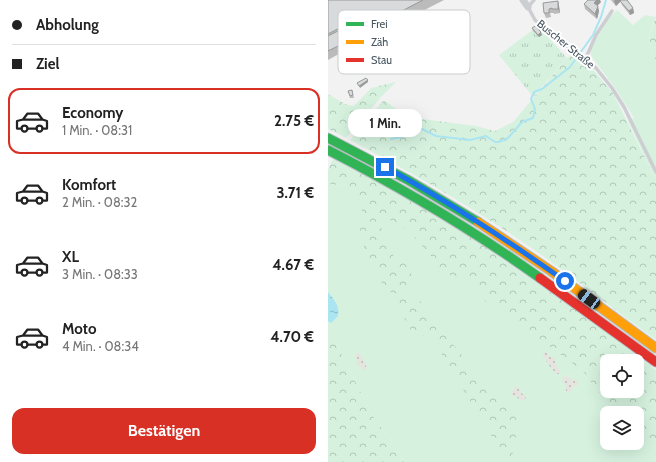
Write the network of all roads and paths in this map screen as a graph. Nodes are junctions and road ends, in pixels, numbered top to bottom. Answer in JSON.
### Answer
{"nodes":[{"id":1,"x":523,"y":0,"type":"edge"},
{"id":2,"x":534,"y":0,"type":"edge"},
{"id":3,"x":528,"y":7,"type":"junction"},
{"id":4,"x":612,"y":11,"type":"dead end"},
{"id":5,"x":585,"y":60,"type":"junction"},
{"id":6,"x":328,"y":138,"type":"edge"},
{"id":7,"x":328,"y":150,"type":"edge"},
{"id":8,"x":656,"y":172,"type":"edge"},
{"id":9,"x":656,"y":348,"type":"edge"},
{"id":10,"x":656,"y":362,"type":"edge"}],
"edges":[{"from":1,"to":3,"type":"street","name":"Buscher Straße"},
{"from":2,"to":3,"type":"lane"},
{"from":3,"to":5,"type":"lane","name":"Buscher Straße"},
{"from":4,"to":5,"type":"lane"},
{"from":5,"to":8,"type":"lane","name":"Buscher Straße"},
{"from":6,"to":9,"type":"highway"},
{"from":7,"to":10,"type":"highway"}]}
